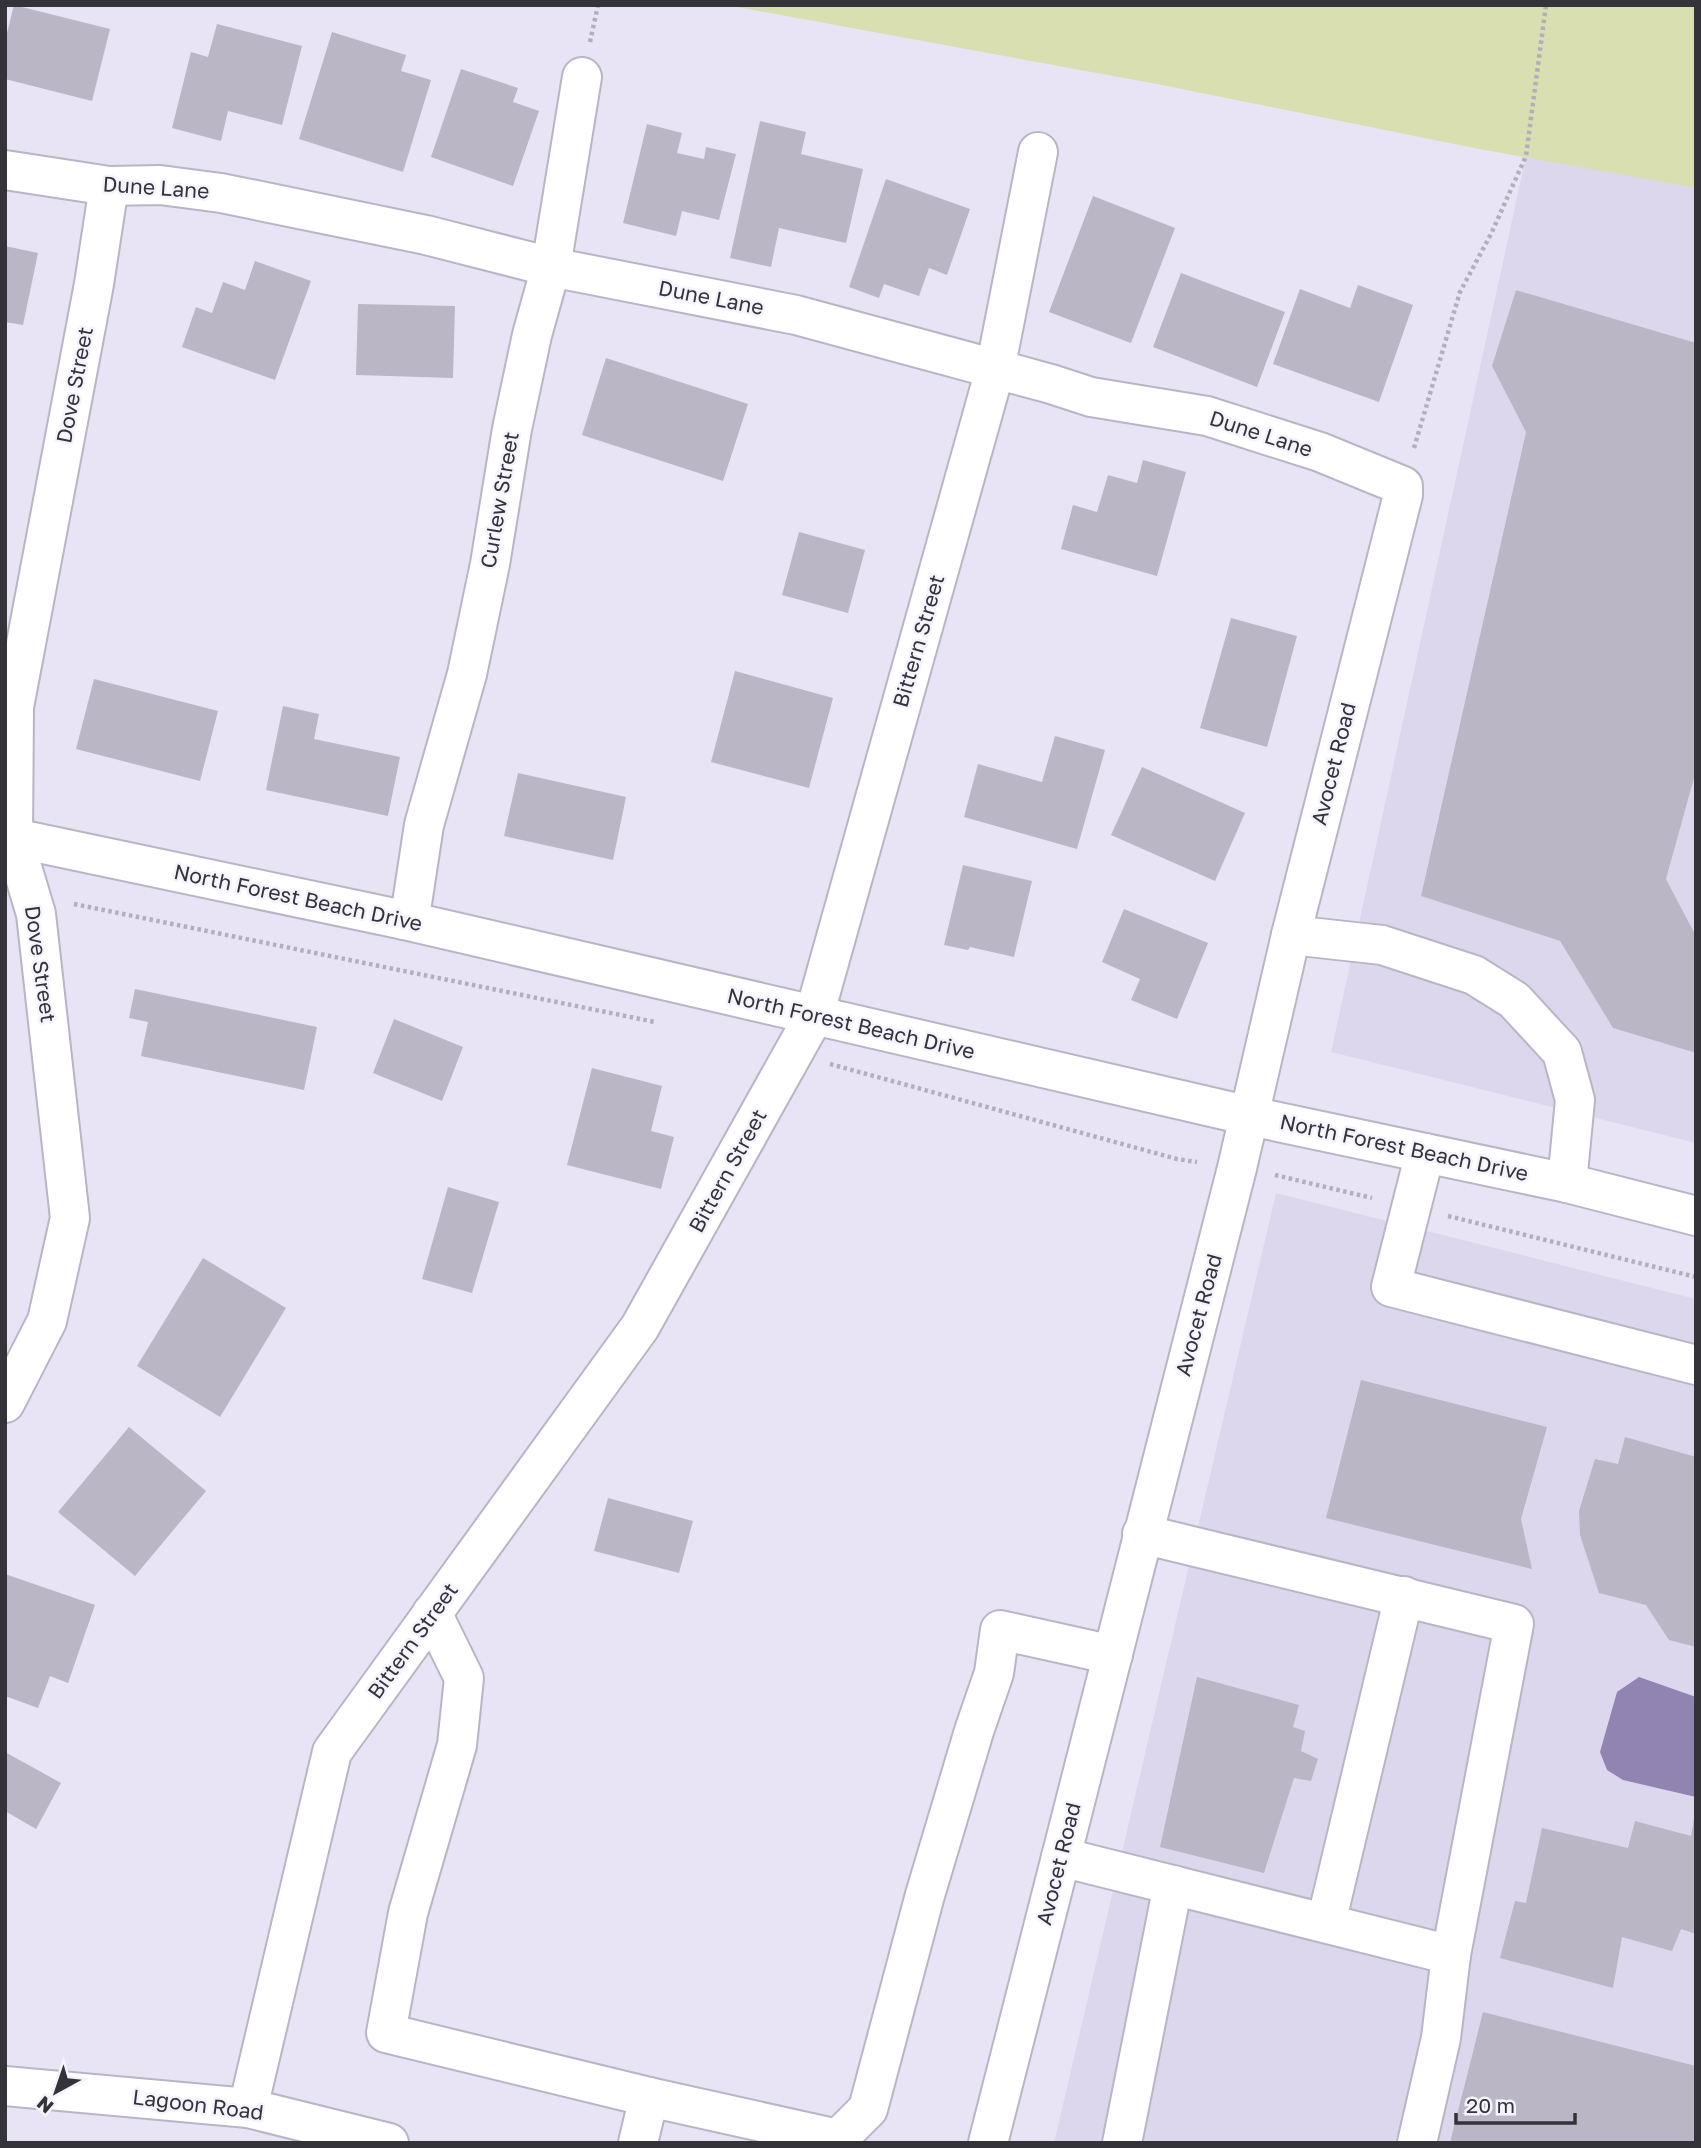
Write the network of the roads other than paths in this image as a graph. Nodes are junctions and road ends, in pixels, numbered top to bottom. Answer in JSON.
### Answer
{"nodes":[{"id":1,"x":582,"y":77,"type":"dead end"},
{"id":2,"x":1038,"y":152,"type":"dead end"},
{"id":3,"x":5,"y":170,"type":"edge"},
{"id":4,"x":108,"y":186,"type":"junction"},
{"id":5,"x":551,"y":267,"type":"junction"},
{"id":6,"x":995,"y":370,"type":"junction"},
{"id":7,"x":1403,"y":486,"type":"joint"},
{"id":8,"x":9,"y":837,"type":"edge"},
{"id":9,"x":404,"y":920,"type":"junction"},
{"id":10,"x":1291,"y":935,"type":"junction"},
{"id":11,"x":814,"y":1016,"type":"junction"},
{"id":12,"x":1250,"y":1116,"type":"junction"},
{"id":13,"x":1425,"y":1153,"type":"junction"},
{"id":14,"x":1567,"y":1183,"type":"junction"},
{"id":15,"x":1696,"y":1216,"type":"edge"},
{"id":16,"x":1696,"y":1365,"type":"edge"},
{"id":17,"x":5,"y":1403,"type":"edge"},
{"id":18,"x":1142,"y":1534,"type":"junction"},
{"id":19,"x":1404,"y":1596,"type":"junction"},
{"id":20,"x":432,"y":1614,"type":"junction"},
{"id":21,"x":1113,"y":1655,"type":"junction"},
{"id":22,"x":1061,"y":1857,"type":"junction"},
{"id":23,"x":1173,"y":1885,"type":"junction"},
{"id":24,"x":1326,"y":1923,"type":"junction"},
{"id":25,"x":1451,"y":1955,"type":"junction"},
{"id":26,"x":5,"y":2086,"type":"edge"},
{"id":27,"x":649,"y":2097,"type":"junction"},
{"id":28,"x":248,"y":2108,"type":"junction"},
{"id":29,"x":284,"y":2130,"type":"edge"},
{"id":30,"x":388,"y":2143,"type":"edge"},
{"id":31,"x":638,"y":2143,"type":"edge"},
{"id":32,"x":988,"y":2143,"type":"edge"},
{"id":33,"x":1122,"y":2143,"type":"edge"},
{"id":34,"x":1417,"y":2143,"type":"edge"}],
"edges":[{"from":1,"to":5,"type":"street","name":"Curlew Street"},
{"from":2,"to":6,"type":"street","name":"Bittern Street"},
{"from":3,"to":4,"type":"street","name":"Dune Lane"},
{"from":4,"to":5,"type":"street","name":"Dune Lane"},
{"from":4,"to":8,"type":"street","name":"Dove Street"},
{"from":5,"to":6,"type":"street","name":"Dune Lane"},
{"from":5,"to":9,"type":"street","name":"Curlew Street"},
{"from":6,"to":7,"type":"street","name":"Dune Lane"},
{"from":6,"to":11,"type":"street","name":"Bittern Street"},
{"from":7,"to":10,"type":"street","name":"Avocet Road"},
{"from":8,"to":9,"type":"street","name":"North Forest Beach Drive"},
{"from":8,"to":17,"type":"street","name":"Dove Street"},
{"from":9,"to":11,"type":"street","name":"North Forest Beach Drive"},
{"from":10,"to":12,"type":"street","name":"Avocet Road"},
{"from":10,"to":14,"type":"street"},
{"from":11,"to":12,"type":"street","name":"North Forest Beach Drive"},
{"from":11,"to":20,"type":"street","name":"Bittern Street"},
{"from":12,"to":13,"type":"street","name":"North Forest Beach Drive"},
{"from":12,"to":18,"type":"street","name":"Avocet Road"},
{"from":13,"to":14,"type":"street","name":"North Forest Beach Drive"},
{"from":13,"to":16,"type":"street"},
{"from":14,"to":15,"type":"street","name":"North Forest Beach Drive"},
{"from":18,"to":19,"type":"street"},
{"from":18,"to":21,"type":"street","name":"Avocet Road"},
{"from":19,"to":24,"type":"street"},
{"from":19,"to":25,"type":"street"},
{"from":20,"to":27,"type":"street"},
{"from":20,"to":28,"type":"street","name":"Bittern Street"},
{"from":21,"to":22,"type":"street","name":"Avocet Road"},
{"from":21,"to":27,"type":"street"},
{"from":22,"to":23,"type":"street"},
{"from":22,"to":32,"type":"street","name":"Avocet Road"},
{"from":23,"to":24,"type":"street"},
{"from":23,"to":33,"type":"street"},
{"from":24,"to":25,"type":"street"},
{"from":25,"to":34,"type":"street"},
{"from":26,"to":28,"type":"street","name":"Lagoon Road"},
{"from":27,"to":31,"type":"street"},
{"from":28,"to":29,"type":"street","name":"Lagoon Road"},
{"from":29,"to":30,"type":"street","name":"Lagoon Road"}]}
